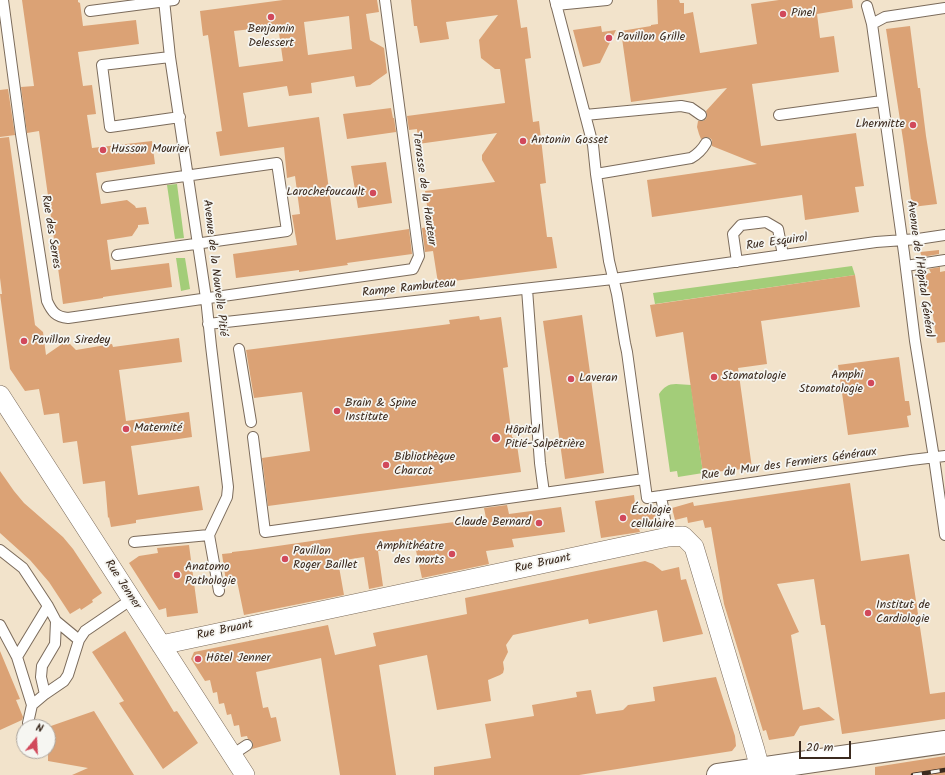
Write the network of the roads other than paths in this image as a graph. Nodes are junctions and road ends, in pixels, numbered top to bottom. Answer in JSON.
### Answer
{"nodes":[{"id":1,"x":3,"y":0,"type":"edge"},
{"id":2,"x":167,"y":0,"type":"edge"},
{"id":3,"x":385,"y":0,"type":"edge"},
{"id":4,"x":607,"y":0,"type":"edge"},
{"id":5,"x":555,"y":2,"type":"edge"},
{"id":6,"x":867,"y":6,"type":"dead end"},
{"id":7,"x":945,"y":8,"type":"edge"},
{"id":8,"x":90,"y":12,"type":"dead end"},
{"id":9,"x":872,"y":24,"type":"junction"},
{"id":10,"x":170,"y":57,"type":"junction"},
{"id":11,"x":882,"y":101,"type":"junction"},
{"id":12,"x":585,"y":115,"type":"junction"},
{"id":13,"x":701,"y":115,"type":"dead end"},
{"id":14,"x":779,"y":115,"type":"dead end"},
{"id":15,"x":180,"y":117,"type":"junction"},
{"id":16,"x":706,"y":143,"type":"dead end"},
{"id":17,"x":596,"y":174,"type":"junction"},
{"id":18,"x":188,"y":175,"type":"junction"},
{"id":19,"x":107,"y":186,"type":"dead end"},
{"id":20,"x":945,"y":235,"type":"edge"},
{"id":21,"x":902,"y":240,"type":"junction"},
{"id":22,"x":198,"y":244,"type":"junction"},
{"id":23,"x":117,"y":255,"type":"dead end"},
{"id":24,"x":783,"y":255,"type":"junction"},
{"id":25,"x":945,"y":260,"type":"edge"},
{"id":26,"x":737,"y":262,"type":"junction"},
{"id":27,"x":906,"y":266,"type":"junction"},
{"id":28,"x":613,"y":280,"type":"junction"},
{"id":29,"x":527,"y":289,"type":"junction"},
{"id":30,"x":206,"y":298,"type":"junction"},
{"id":31,"x":208,"y":324,"type":"junction"},
{"id":32,"x":239,"y":349,"type":"dead end"},
{"id":33,"x":0,"y":395,"type":"edge"},
{"id":34,"x":251,"y":422,"type":"dead end"},
{"id":35,"x":253,"y":437,"type":"dead end"},
{"id":36,"x":945,"y":456,"type":"edge"},
{"id":37,"x":934,"y":458,"type":"junction"},
{"id":38,"x":644,"y":479,"type":"junction"},
{"id":39,"x":544,"y":493,"type":"junction"},
{"id":40,"x":661,"y":496,"type":"junction"},
{"id":41,"x":209,"y":535,"type":"junction"},
{"id":42,"x":945,"y":535,"type":"edge"},
{"id":43,"x":668,"y":537,"type":"junction"},
{"id":44,"x":134,"y":542,"type":"dead end"},
{"id":45,"x":0,"y":550,"type":"edge"},
{"id":46,"x":219,"y":591,"type":"dead end"},
{"id":47,"x":132,"y":599,"type":"junction"},
{"id":48,"x":48,"y":606,"type":"junction"},
{"id":49,"x":56,"y":621,"type":"junction"},
{"id":50,"x":0,"y":625,"type":"edge"},
{"id":51,"x":79,"y":640,"type":"junction"},
{"id":52,"x":160,"y":645,"type":"junction"},
{"id":53,"x":17,"y":657,"type":"junction"},
{"id":54,"x":45,"y":694,"type":"junction"},
{"id":55,"x":32,"y":705,"type":"junction"},
{"id":56,"x":29,"y":719,"type":"edge"},
{"id":57,"x":945,"y":742,"type":"edge"},
{"id":58,"x":772,"y":770,"type":"edge"},
{"id":59,"x":245,"y":775,"type":"edge"},
{"id":60,"x":718,"y":775,"type":"edge"}],
"edges":[{"from":1,"to":30,"type":"lane","name":"Rue des Serres"},
{"from":2,"to":8,"type":"lane"},
{"from":2,"to":10,"type":"lane","name":"Avenue de la Nouvelle Pitié"},
{"from":3,"to":30,"type":"lane","name":"Terrasse de la Hauteur"},
{"from":4,"to":5,"type":"lane"},
{"from":5,"to":12,"type":"lane"},
{"from":6,"to":9,"type":"lane","name":"Avenue de l'Hôpital Général"},
{"from":7,"to":9,"type":"lane"},
{"from":9,"to":11,"type":"lane","name":"Avenue de l'Hôpital Général"},
{"from":10,"to":15,"type":"lane","name":"Avenue de la Nouvelle Pitié"},
{"from":10,"to":15,"type":"lane"},
{"from":11,"to":14,"type":"lane"},
{"from":11,"to":21,"type":"lane","name":"Avenue de l'Hôpital Général"},
{"from":12,"to":13,"type":"lane"},
{"from":12,"to":17,"type":"lane"},
{"from":15,"to":18,"type":"lane","name":"Avenue de la Nouvelle Pitié"},
{"from":16,"to":17,"type":"lane"},
{"from":17,"to":28,"type":"lane"},
{"from":18,"to":19,"type":"lane"},
{"from":18,"to":22,"type":"lane","name":"Avenue de la Nouvelle Pitié"},
{"from":18,"to":22,"type":"lane"},
{"from":20,"to":21,"type":"lane","name":"Rue Esquirol"},
{"from":21,"to":24,"type":"lane","name":"Rue Esquirol"},
{"from":21,"to":27,"type":"lane","name":"Avenue de l'Hôpital Général"},
{"from":22,"to":23,"type":"lane"},
{"from":22,"to":30,"type":"lane","name":"Avenue de la Nouvelle Pitié"},
{"from":24,"to":26,"type":"lane","name":"Rue Esquirol"},
{"from":24,"to":26,"type":"lane"},
{"from":25,"to":27,"type":"lane"},
{"from":26,"to":28,"type":"lane","name":"Rue Esquirol"},
{"from":27,"to":37,"type":"lane","name":"Avenue de l'Hôpital Général"},
{"from":28,"to":29,"type":"lane","name":"Rampe Rambuteau"},
{"from":28,"to":38,"type":"lane"},
{"from":29,"to":31,"type":"lane","name":"Rampe Rambuteau"},
{"from":29,"to":39,"type":"lane"},
{"from":30,"to":31,"type":"lane","name":"Avenue de la Nouvelle Pitié"},
{"from":31,"to":41,"type":"lane","name":"Avenue de la Nouvelle Pitié"},
{"from":32,"to":34,"type":"lane"},
{"from":33,"to":47,"type":"street","name":"Rue Jenner"},
{"from":35,"to":39,"type":"lane"},
{"from":36,"to":37,"type":"lane","name":"Rue du Mur des Fermiers Généraux"},
{"from":37,"to":40,"type":"lane","name":"Rue du Mur des Fermiers Généraux"},
{"from":37,"to":42,"type":"lane","name":"Avenue de l'Hôpital Général"},
{"from":38,"to":39,"type":"lane"},
{"from":38,"to":40,"type":"lane","name":"Rue du Mur des Fermiers Généraux"},
{"from":40,"to":43,"type":"lane"},
{"from":41,"to":44,"type":"lane"},
{"from":41,"to":46,"type":"lane"},
{"from":43,"to":52,"type":"street","name":"Rue Bruant"},
{"from":43,"to":58,"type":"street","name":"Rue Bruant"},
{"from":45,"to":48,"type":"lane"},
{"from":47,"to":51,"type":"lane"},
{"from":47,"to":52,"type":"street","name":"Rue Jenner"},
{"from":48,"to":49,"type":"lane"},
{"from":48,"to":53,"type":"lane"},
{"from":49,"to":51,"type":"lane"},
{"from":49,"to":54,"type":"lane"},
{"from":50,"to":53,"type":"lane"},
{"from":51,"to":54,"type":"lane"},
{"from":52,"to":59,"type":"street","name":"Rue Jenner"},
{"from":53,"to":55,"type":"lane"},
{"from":54,"to":55,"type":"lane"},
{"from":55,"to":56,"type":"lane"},
{"from":57,"to":58,"type":"main road"},
{"from":58,"to":60,"type":"main road"}]}
